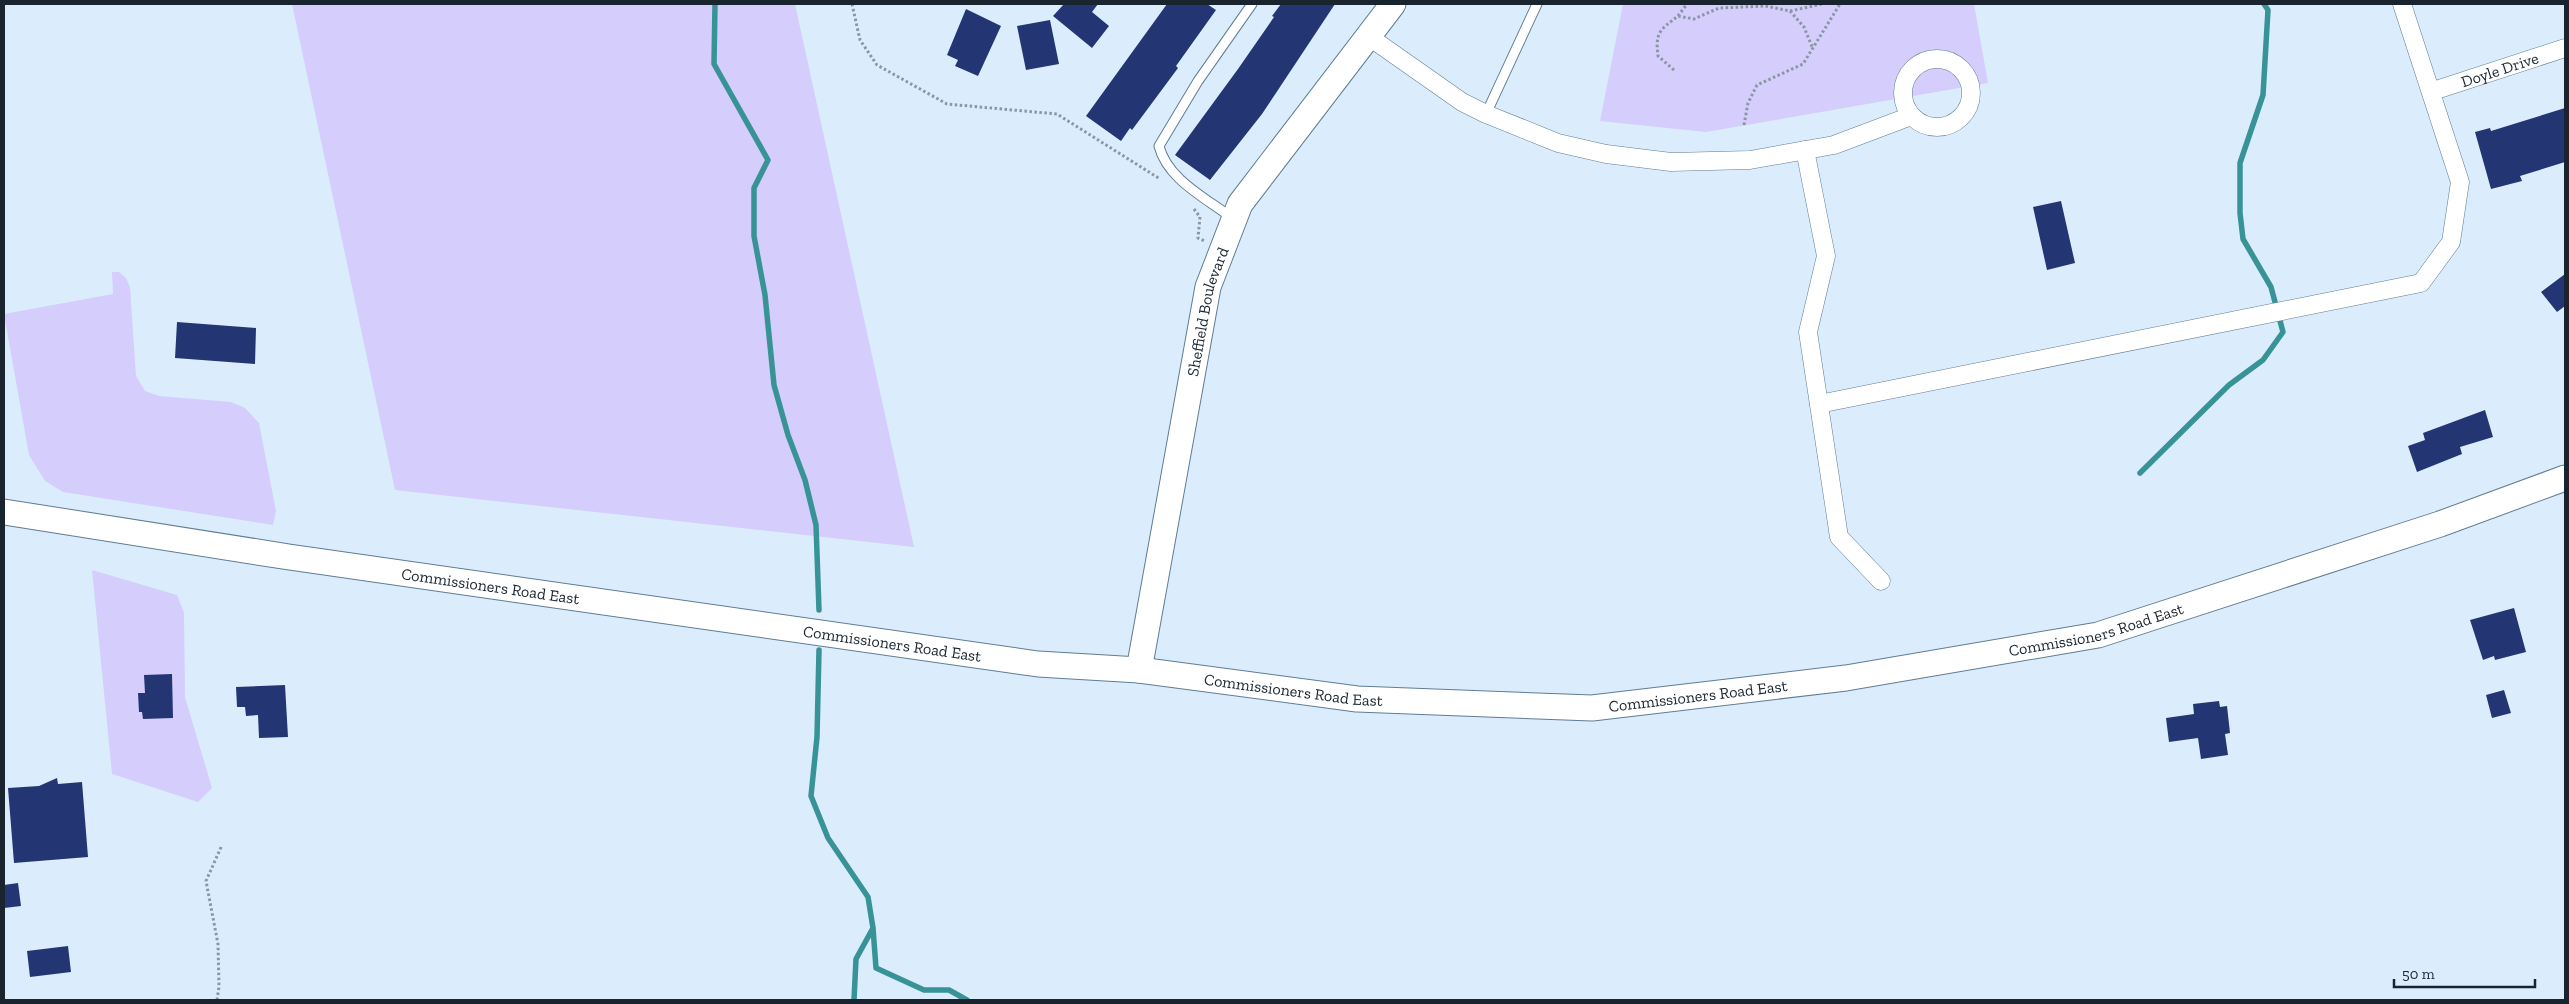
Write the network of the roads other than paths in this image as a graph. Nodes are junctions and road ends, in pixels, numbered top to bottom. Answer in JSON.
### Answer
{"nodes":[{"id":1,"x":1252,"y":4,"type":"edge"},
{"id":2,"x":1393,"y":4,"type":"edge"},
{"id":3,"x":1537,"y":4,"type":"edge"},
{"id":4,"x":2402,"y":4,"type":"edge"},
{"id":5,"x":1368,"y":36,"type":"junction"},
{"id":6,"x":2565,"y":48,"type":"edge"},
{"id":7,"x":2433,"y":92,"type":"junction"},
{"id":8,"x":1486,"y":114,"type":"junction"},
{"id":9,"x":1912,"y":116,"type":"dead end"},
{"id":10,"x":1805,"y":150,"type":"junction"},
{"id":11,"x":1234,"y":219,"type":"junction"},
{"id":12,"x":1819,"y":404,"type":"junction"},
{"id":13,"x":2565,"y":478,"type":"edge"},
{"id":14,"x":4,"y":512,"type":"edge"},
{"id":15,"x":1881,"y":581,"type":"dead end"},
{"id":16,"x":1139,"y":670,"type":"junction"}],
"edges":[{"from":1,"to":11,"type":"lane"},
{"from":2,"to":5,"type":"main road","name":"Sheffield Boulevard"},
{"from":3,"to":8,"type":"lane"},
{"from":4,"to":7,"type":"street"},
{"from":5,"to":8,"type":"street"},
{"from":5,"to":11,"type":"main road","name":"Sheffield Boulevard"},
{"from":6,"to":7,"type":"street","name":"Doyle Drive"},
{"from":7,"to":12,"type":"street"},
{"from":8,"to":10,"type":"street"},
{"from":9,"to":10,"type":"street"},
{"from":10,"to":12,"type":"street"},
{"from":11,"to":16,"type":"main road","name":"Sheffield Boulevard"},
{"from":12,"to":15,"type":"street"},
{"from":13,"to":16,"type":"main road","name":"Commissioners Road East"},
{"from":14,"to":16,"type":"main road","name":"Commissioners Road East"}]}
